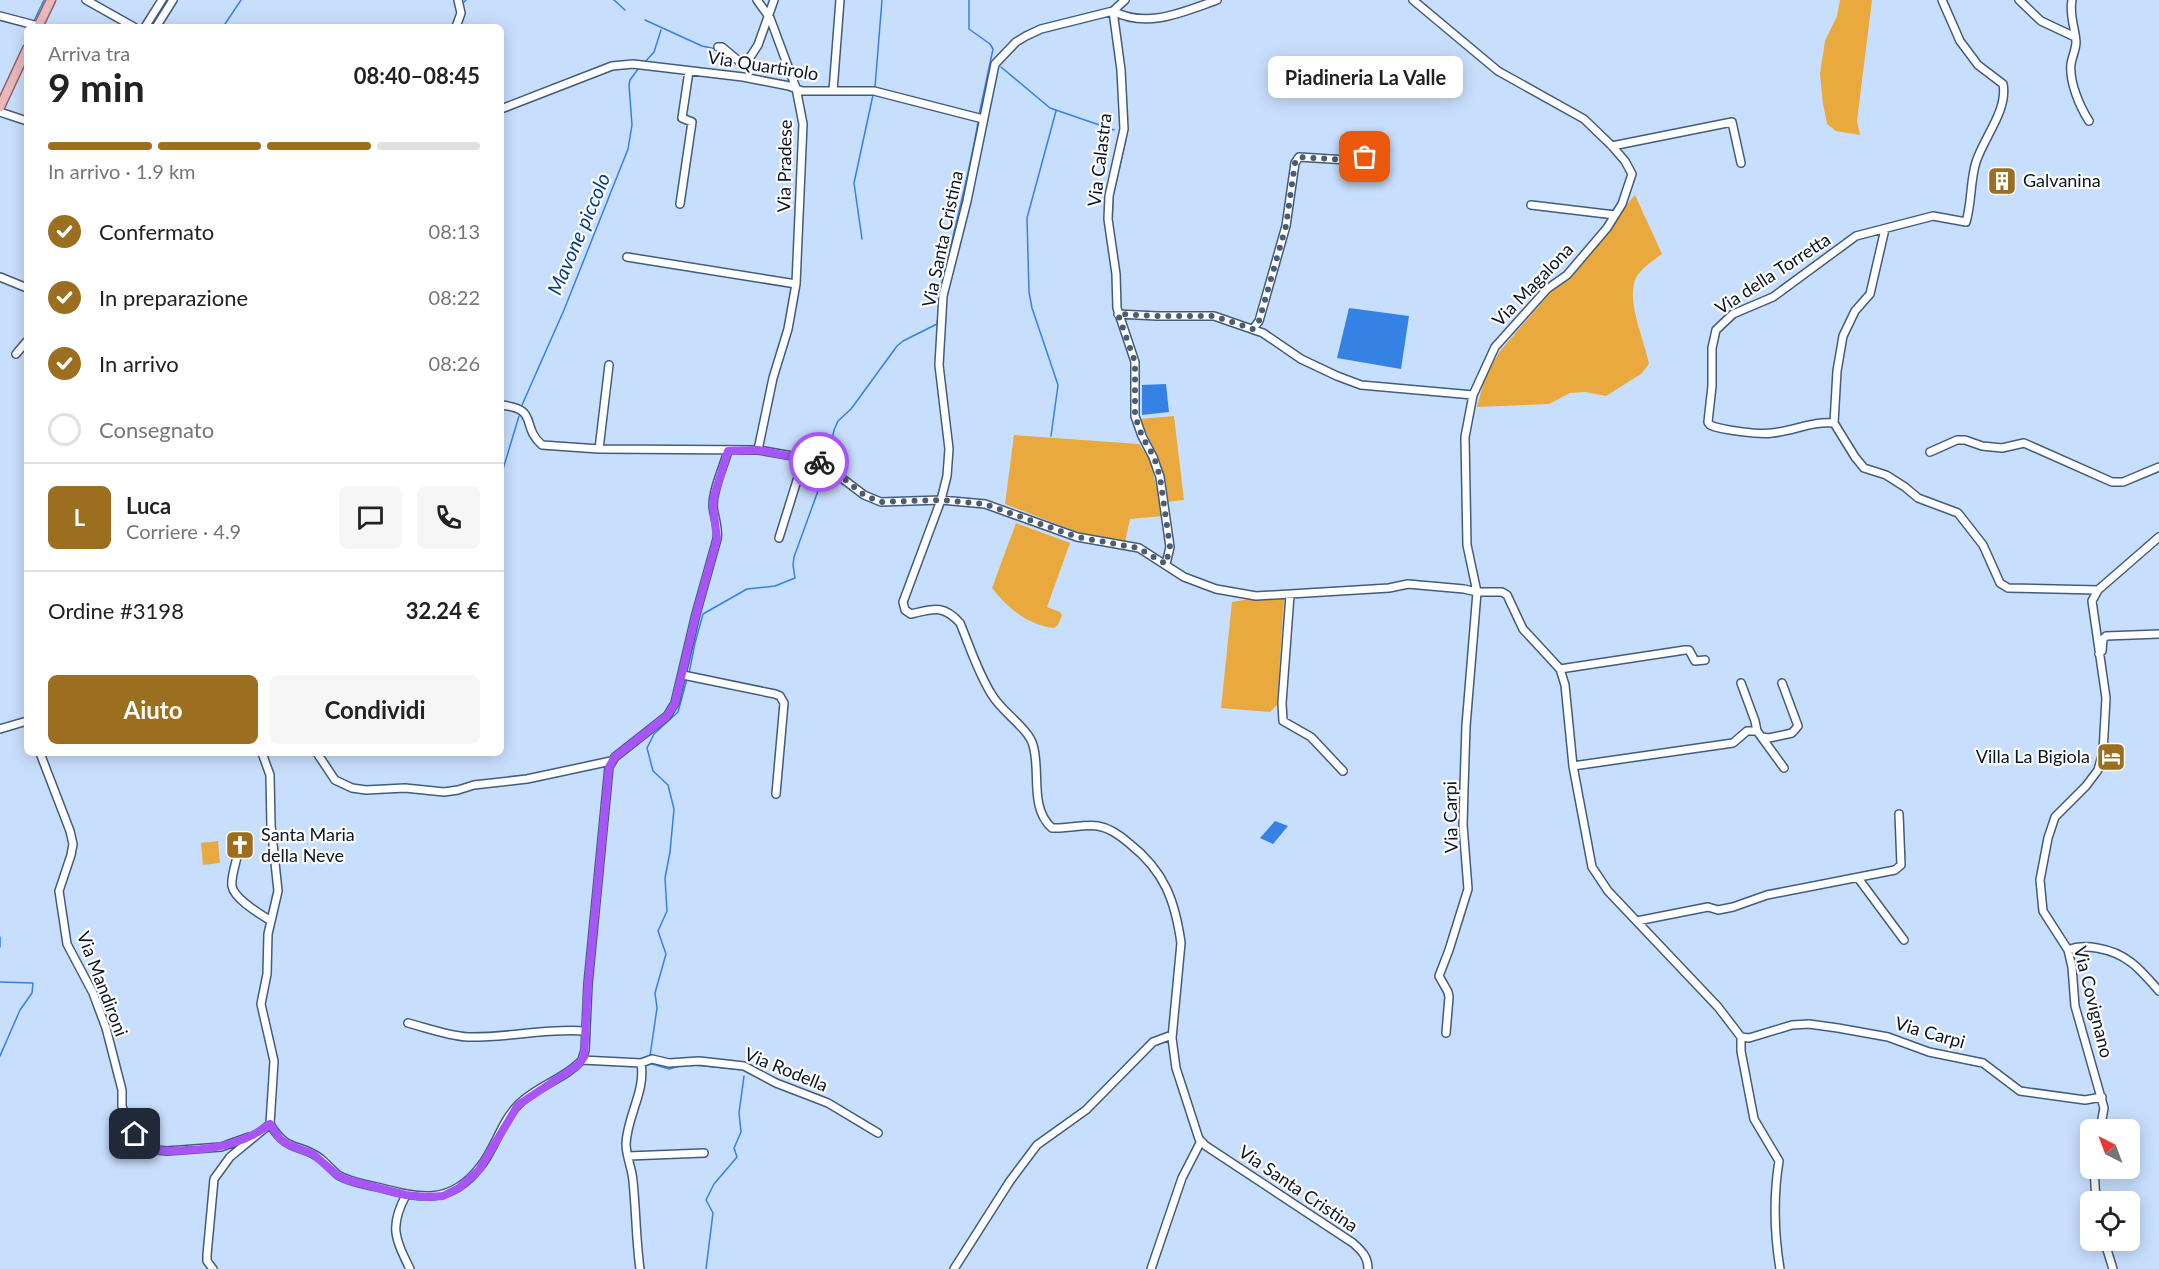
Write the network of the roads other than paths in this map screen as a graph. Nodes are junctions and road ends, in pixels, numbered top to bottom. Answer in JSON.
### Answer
{"nodes":[{"id":1,"x":51,"y":0,"type":"edge"},
{"id":2,"x":86,"y":0,"type":"edge"},
{"id":3,"x":162,"y":0,"type":"edge"},
{"id":4,"x":173,"y":0,"type":"edge"},
{"id":5,"x":458,"y":0,"type":"edge"},
{"id":6,"x":757,"y":0,"type":"edge"},
{"id":7,"x":774,"y":0,"type":"edge"},
{"id":8,"x":840,"y":0,"type":"edge"},
{"id":9,"x":1125,"y":0,"type":"edge"},
{"id":10,"x":1217,"y":0,"type":"edge"},
{"id":11,"x":1413,"y":0,"type":"edge"},
{"id":12,"x":1942,"y":0,"type":"edge"},
{"id":13,"x":2019,"y":0,"type":"edge"},
{"id":14,"x":2072,"y":0,"type":"edge"},
{"id":15,"x":1113,"y":11,"type":"junction"},
{"id":16,"x":0,"y":16,"type":"edge"},
{"id":17,"x":769,"y":17,"type":"junction"},
{"id":18,"x":30,"y":24,"type":"edge"},
{"id":19,"x":39,"y":24,"type":"edge"},
{"id":20,"x":129,"y":24,"type":"edge"},
{"id":21,"x":147,"y":24,"type":"edge"},
{"id":22,"x":158,"y":24,"type":"edge"},
{"id":23,"x":457,"y":24,"type":"edge"},
{"id":24,"x":2075,"y":37,"type":"junction"},
{"id":25,"x":718,"y":47,"type":"dead end"},
{"id":26,"x":24,"y":56,"type":"edge"},
{"id":27,"x":689,"y":71,"type":"junction"},
{"id":28,"x":796,"y":88,"type":"junction"},
{"id":29,"x":833,"y":91,"type":"junction"},
{"id":30,"x":0,"y":106,"type":"edge"},
{"id":31,"x":504,"y":108,"type":"edge"},
{"id":32,"x":0,"y":112,"type":"edge"},
{"id":33,"x":983,"y":119,"type":"junction"},
{"id":34,"x":24,"y":120,"type":"edge"},
{"id":35,"x":2089,"y":121,"type":"dead end"},
{"id":36,"x":1612,"y":146,"type":"junction"},
{"id":37,"x":1365,"y":157,"type":"dead end"},
{"id":38,"x":1741,"y":163,"type":"dead end"},
{"id":39,"x":680,"y":204,"type":"dead end"},
{"id":40,"x":1531,"y":205,"type":"dead end"},
{"id":41,"x":1615,"y":215,"type":"junction"},
{"id":42,"x":1885,"y":229,"type":"junction"},
{"id":43,"x":627,"y":257,"type":"dead end"},
{"id":44,"x":0,"y":278,"type":"edge"},
{"id":45,"x":796,"y":284,"type":"junction"},
{"id":46,"x":24,"y":287,"type":"edge"},
{"id":47,"x":1118,"y":314,"type":"junction"},
{"id":48,"x":1253,"y":329,"type":"junction"},
{"id":49,"x":24,"y":345,"type":"edge"},
{"id":50,"x":16,"y":354,"type":"dead end"},
{"id":51,"x":609,"y":365,"type":"dead end"},
{"id":52,"x":1473,"y":395,"type":"junction"},
{"id":53,"x":504,"y":406,"type":"edge"},
{"id":54,"x":1834,"y":423,"type":"junction"},
{"id":55,"x":599,"y":449,"type":"junction"},
{"id":56,"x":758,"y":450,"type":"junction"},
{"id":57,"x":728,"y":451,"type":"junction"},
{"id":58,"x":1930,"y":452,"type":"dead end"},
{"id":59,"x":804,"y":458,"type":"junction"},
{"id":60,"x":2159,"y":467,"type":"edge"},
{"id":61,"x":941,"y":500,"type":"junction"},
{"id":62,"x":2159,"y":537,"type":"edge"},
{"id":63,"x":779,"y":538,"type":"dead end"},
{"id":64,"x":1166,"y":564,"type":"junction"},
{"id":65,"x":2098,"y":590,"type":"junction"},
{"id":66,"x":1477,"y":592,"type":"junction"},
{"id":67,"x":1290,"y":595,"type":"junction"},
{"id":68,"x":2159,"y":634,"type":"edge"},
{"id":69,"x":2099,"y":654,"type":"junction"},
{"id":70,"x":1705,"y":660,"type":"dead end"},
{"id":71,"x":1560,"y":669,"type":"junction"},
{"id":72,"x":683,"y":675,"type":"junction"},
{"id":73,"x":1741,"y":683,"type":"dead end"},
{"id":74,"x":1782,"y":683,"type":"dead end"},
{"id":75,"x":24,"y":723,"type":"edge"},
{"id":76,"x":0,"y":729,"type":"edge"},
{"id":77,"x":1759,"y":734,"type":"junction"},
{"id":78,"x":41,"y":756,"type":"edge"},
{"id":79,"x":263,"y":756,"type":"edge"},
{"id":80,"x":322,"y":756,"type":"edge"},
{"id":81,"x":611,"y":761,"type":"junction"},
{"id":82,"x":1573,"y":766,"type":"junction"},
{"id":83,"x":1784,"y":768,"type":"dead end"},
{"id":84,"x":1343,"y":771,"type":"dead end"},
{"id":85,"x":776,"y":794,"type":"dead end"},
{"id":86,"x":1899,"y":814,"type":"dead end"},
{"id":87,"x":237,"y":857,"type":"dead end"},
{"id":88,"x":1858,"y":878,"type":"junction"},
{"id":89,"x":271,"y":921,"type":"junction"},
{"id":90,"x":1637,"y":921,"type":"junction"},
{"id":91,"x":1904,"y":940,"type":"dead end"},
{"id":92,"x":2068,"y":950,"type":"junction"},
{"id":93,"x":2159,"y":991,"type":"edge"},
{"id":94,"x":408,"y":1023,"type":"dead end"},
{"id":95,"x":585,"y":1031,"type":"junction"},
{"id":96,"x":1446,"y":1033,"type":"dead end"},
{"id":97,"x":1172,"y":1035,"type":"junction"},
{"id":98,"x":1741,"y":1037,"type":"junction"},
{"id":99,"x":582,"y":1060,"type":"junction"},
{"id":100,"x":641,"y":1063,"type":"junction"},
{"id":101,"x":2102,"y":1097,"type":"junction"},
{"id":102,"x":2102,"y":1119,"type":"edge"},
{"id":103,"x":270,"y":1124,"type":"junction"},
{"id":104,"x":878,"y":1132,"type":"dead end"},
{"id":105,"x":1200,"y":1141,"type":"junction"},
{"id":106,"x":235,"y":1147,"type":"junction"},
{"id":107,"x":704,"y":1154,"type":"dead end"},
{"id":108,"x":628,"y":1156,"type":"junction"},
{"id":109,"x":406,"y":1195,"type":"junction"},
{"id":110,"x":2107,"y":1251,"type":"edge"},
{"id":111,"x":213,"y":1269,"type":"edge"},
{"id":112,"x":410,"y":1269,"type":"edge"},
{"id":113,"x":640,"y":1269,"type":"edge"},
{"id":114,"x":954,"y":1269,"type":"edge"},
{"id":115,"x":1151,"y":1269,"type":"edge"},
{"id":116,"x":1368,"y":1269,"type":"edge"},
{"id":117,"x":1780,"y":1269,"type":"edge"},
{"id":118,"x":2113,"y":1269,"type":"edge"}],
"edges":[{"from":1,"to":19,"type":"main road"},
{"from":2,"to":20,"type":"street"},
{"from":3,"to":21,"type":"street"},
{"from":4,"to":22,"type":"street"},
{"from":5,"to":23,"type":"street"},
{"from":6,"to":17,"type":"street","name":"Via Pradese"},
{"from":7,"to":17,"type":"street"},
{"from":8,"to":29,"type":"street","name":"Via Quartirolo"},
{"from":9,"to":15,"type":"street","name":"Via Santa Cristina"},
{"from":10,"to":15,"type":"street"},
{"from":11,"to":36,"type":"street"},
{"from":12,"to":42,"type":"street","name":"Via della Torretta"},
{"from":13,"to":24,"type":"street"},
{"from":14,"to":24,"type":"street"},
{"from":15,"to":33,"type":"street","name":"Via Santa Cristina"},
{"from":15,"to":47,"type":"street","name":"Via Calastra"},
{"from":16,"to":18,"type":"street"},
{"from":17,"to":25,"type":"street"},
{"from":17,"to":28,"type":"street","name":"Via Pradese"},
{"from":24,"to":35,"type":"street"},
{"from":26,"to":30,"type":"main road"},
{"from":27,"to":28,"type":"street","name":"Via Quartirolo"},
{"from":27,"to":31,"type":"street","name":"Via Quartirolo"},
{"from":27,"to":39,"type":"street","name":"Via Quartirolo"},
{"from":28,"to":29,"type":"street","name":"Via Quartirolo"},
{"from":28,"to":45,"type":"street","name":"Via Pradese"},
{"from":29,"to":33,"type":"street","name":"Via Quartirolo"},
{"from":32,"to":34,"type":"street"},
{"from":33,"to":61,"type":"street","name":"Via Santa Cristina"},
{"from":36,"to":38,"type":"street"},
{"from":36,"to":41,"type":"street","name":"Via Magalona"},
{"from":37,"to":48,"type":"street"},
{"from":40,"to":41,"type":"street"},
{"from":41,"to":52,"type":"street","name":"Via Magalona"},
{"from":42,"to":54,"type":"street"},
{"from":42,"to":54,"type":"street","name":"Via della Torretta"},
{"from":43,"to":45,"type":"street"},
{"from":44,"to":46,"type":"street"},
{"from":45,"to":56,"type":"street","name":"Via Pradese"},
{"from":47,"to":48,"type":"street"},
{"from":47,"to":64,"type":"street","name":"Via Calastra"},
{"from":48,"to":52,"type":"street"},
{"from":49,"to":50,"type":"street"},
{"from":51,"to":55,"type":"street"},
{"from":52,"to":66,"type":"street","name":"Via Magalona"},
{"from":53,"to":55,"type":"street"},
{"from":54,"to":65,"type":"street"},
{"from":55,"to":57,"type":"street"},
{"from":56,"to":57,"type":"street"},
{"from":56,"to":59,"type":"street"},
{"from":57,"to":72,"type":"street"},
{"from":58,"to":60,"type":"street"},
{"from":59,"to":61,"type":"street"},
{"from":59,"to":63,"type":"street"},
{"from":61,"to":64,"type":"street"},
{"from":61,"to":97,"type":"street","name":"Via Santa Cristina"},
{"from":62,"to":65,"type":"street"},
{"from":64,"to":67,"type":"street"},
{"from":65,"to":69,"type":"street","name":"Via Covignano"},
{"from":66,"to":67,"type":"street"},
{"from":66,"to":71,"type":"street"},
{"from":66,"to":96,"type":"street","name":"Via Carpi"},
{"from":67,"to":84,"type":"street"},
{"from":68,"to":69,"type":"street"},
{"from":69,"to":92,"type":"street","name":"Via Covignano"},
{"from":70,"to":71,"type":"street"},
{"from":71,"to":82,"type":"street"},
{"from":72,"to":81,"type":"street"},
{"from":72,"to":85,"type":"street"},
{"from":73,"to":77,"type":"street"},
{"from":74,"to":77,"type":"street"},
{"from":75,"to":76,"type":"street"},
{"from":77,"to":82,"type":"street"},
{"from":77,"to":83,"type":"street"},
{"from":78,"to":106,"type":"street","name":"Via Mandironi"},
{"from":79,"to":89,"type":"street"},
{"from":80,"to":81,"type":"street"},
{"from":81,"to":95,"type":"street"},
{"from":82,"to":90,"type":"street"},
{"from":86,"to":88,"type":"street"},
{"from":87,"to":89,"type":"street"},
{"from":88,"to":90,"type":"street"},
{"from":88,"to":91,"type":"street"},
{"from":89,"to":103,"type":"street"},
{"from":90,"to":98,"type":"street"},
{"from":92,"to":93,"type":"street"},
{"from":92,"to":101,"type":"street","name":"Via Covignano"},
{"from":94,"to":95,"type":"street"},
{"from":95,"to":99,"type":"street"},
{"from":97,"to":105,"type":"street","name":"Via Santa Cristina"},
{"from":97,"to":114,"type":"street"},
{"from":98,"to":101,"type":"street","name":"Via Carpi"},
{"from":98,"to":117,"type":"street"},
{"from":99,"to":100,"type":"street","name":"Via Rodella"},
{"from":99,"to":109,"type":"street"},
{"from":100,"to":104,"type":"street","name":"Via Rodella"},
{"from":100,"to":108,"type":"street"},
{"from":101,"to":102,"type":"street","name":"Via Covignano"},
{"from":103,"to":106,"type":"street","name":"Via Mandironi"},
{"from":103,"to":109,"type":"street"},
{"from":105,"to":115,"type":"street"},
{"from":105,"to":116,"type":"street","name":"Via Santa Cristina"},
{"from":106,"to":111,"type":"street"},
{"from":107,"to":108,"type":"street"},
{"from":108,"to":113,"type":"street"},
{"from":109,"to":112,"type":"street"},
{"from":110,"to":118,"type":"street"}]}
